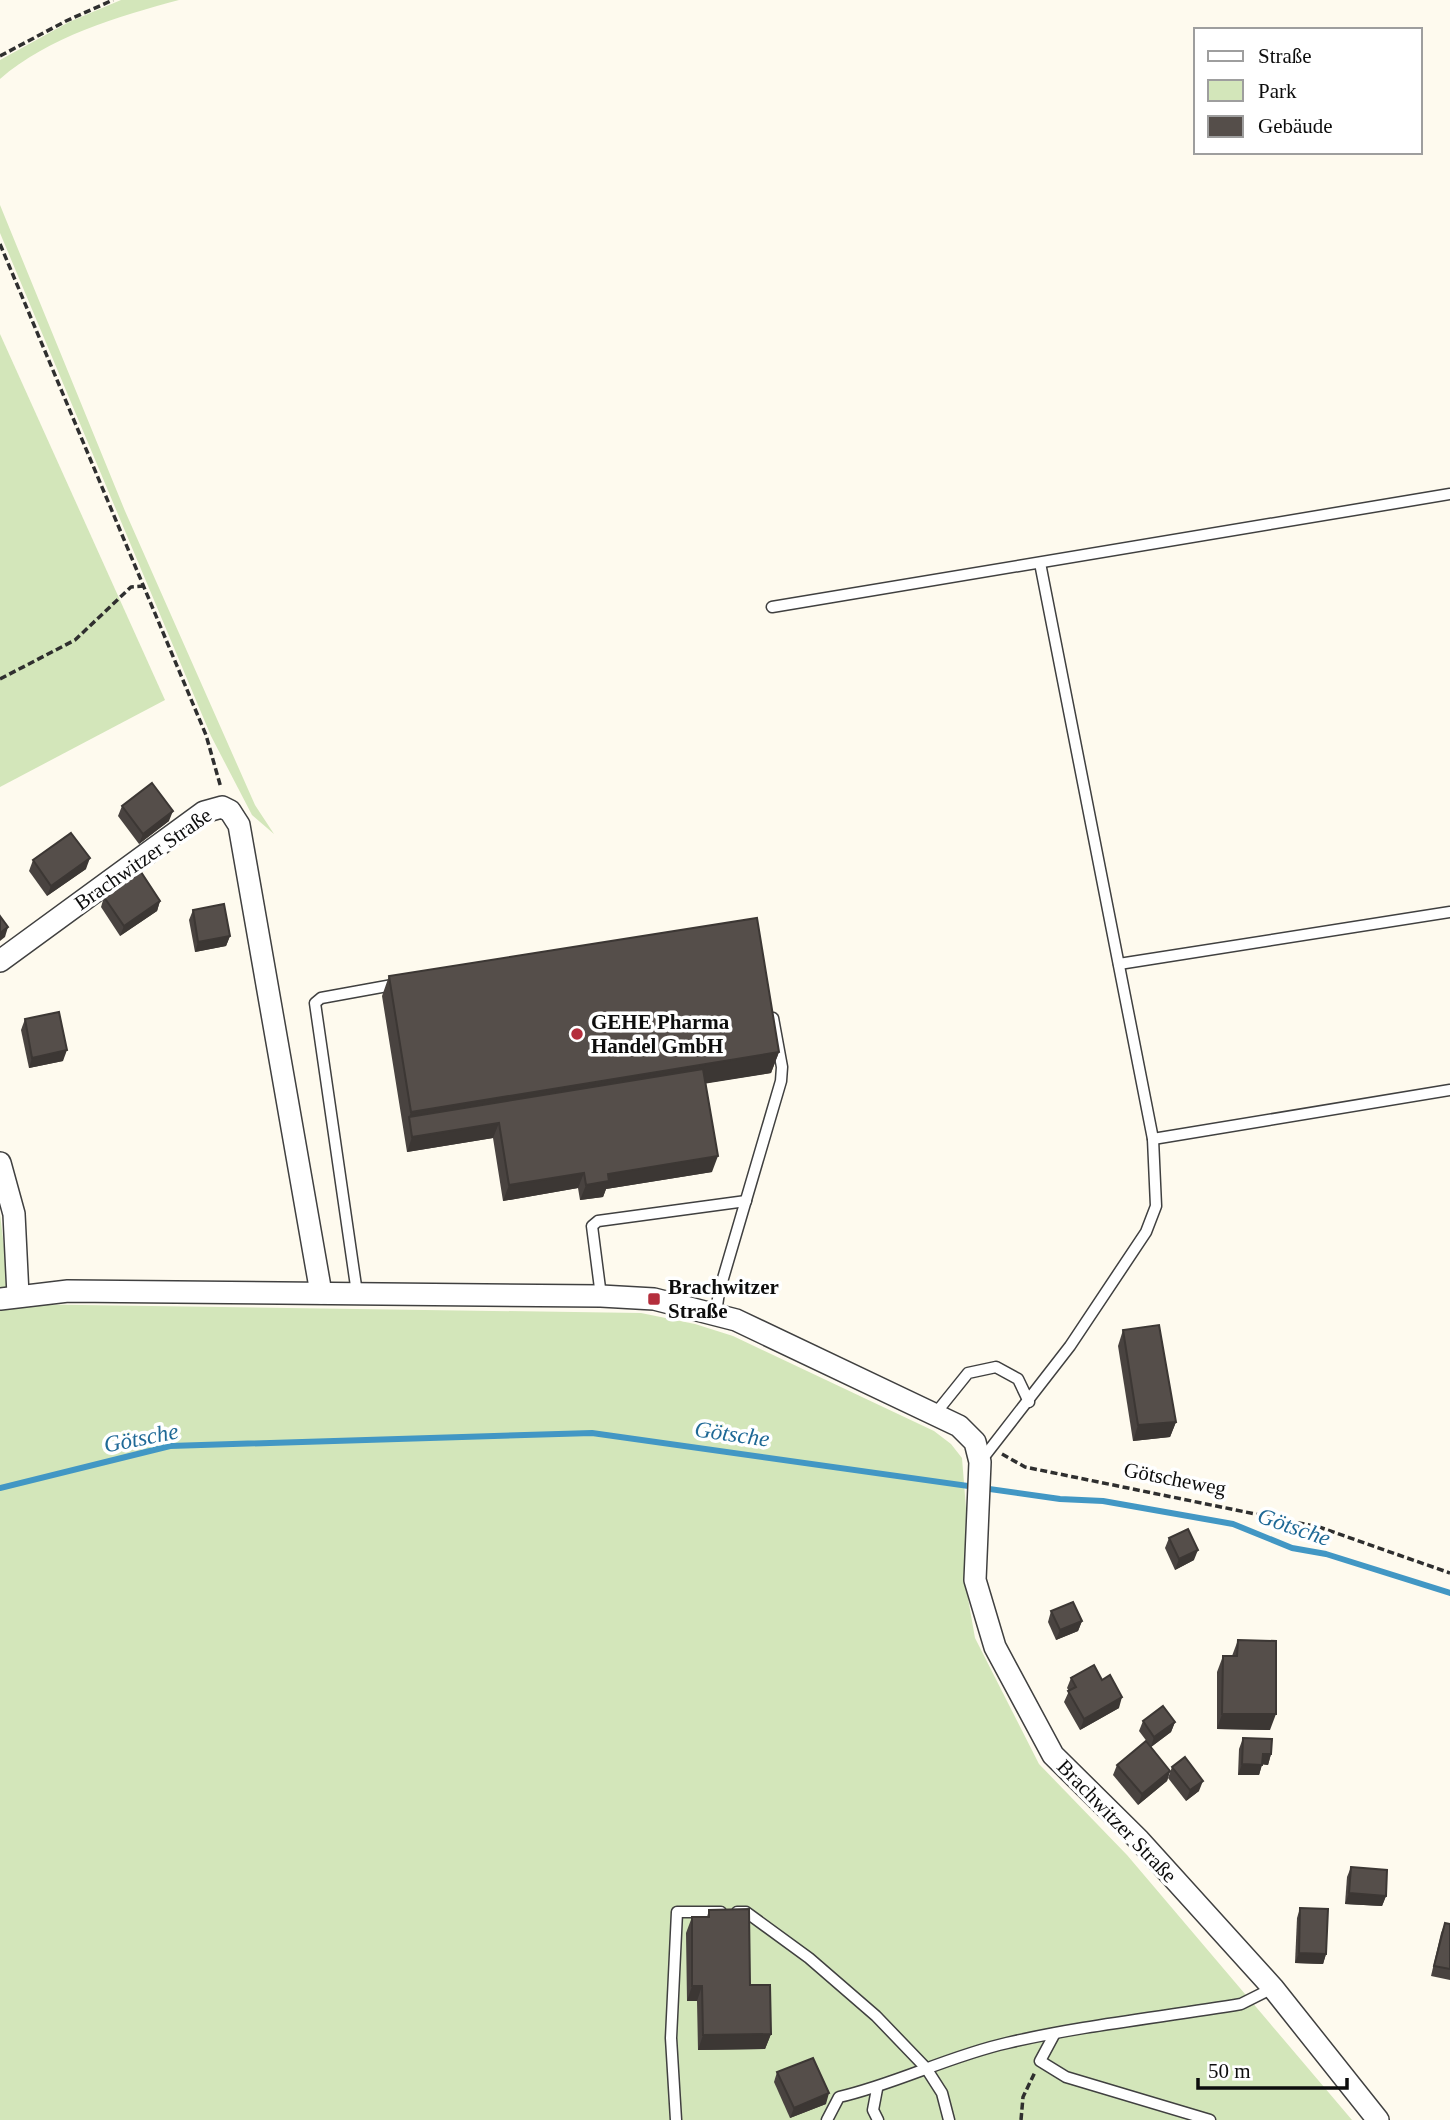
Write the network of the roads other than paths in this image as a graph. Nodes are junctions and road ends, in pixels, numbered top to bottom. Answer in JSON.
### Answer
{"nodes":[{"id":1,"x":1450,"y":494,"type":"edge"},
{"id":2,"x":1040,"y":563,"type":"junction"},
{"id":3,"x":772,"y":607,"type":"dead end"},
{"id":4,"x":1450,"y":912,"type":"edge"},
{"id":5,"x":0,"y":961,"type":"edge"},
{"id":6,"x":1119,"y":964,"type":"junction"},
{"id":7,"x":415,"y":981,"type":"edge"},
{"id":8,"x":772,"y":1012,"type":"edge"},
{"id":9,"x":1450,"y":1090,"type":"edge"},
{"id":10,"x":1153,"y":1139,"type":"junction"},
{"id":11,"x":0,"y":1163,"type":"edge"},
{"id":12,"x":746,"y":1201,"type":"junction"},
{"id":13,"x":321,"y":1293,"type":"junction"},
{"id":14,"x":357,"y":1293,"type":"junction"},
{"id":15,"x":601,"y":1296,"type":"junction"},
{"id":16,"x":9,"y":1297,"type":"edge"},
{"id":17,"x":716,"y":1313,"type":"junction"},
{"id":18,"x":1029,"y":1402,"type":"junction"},
{"id":19,"x":935,"y":1414,"type":"junction"},
{"id":20,"x":985,"y":1455,"type":"junction"},
{"id":21,"x":1273,"y":1988,"type":"junction"},
{"id":22,"x":1054,"y":2035,"type":"junction"},
{"id":23,"x":926,"y":2068,"type":"junction"},
{"id":24,"x":877,"y":2089,"type":"junction"},
{"id":25,"x":676,"y":2120,"type":"edge"},
{"id":26,"x":827,"y":2120,"type":"edge"},
{"id":27,"x":878,"y":2120,"type":"edge"},
{"id":28,"x":949,"y":2120,"type":"edge"},
{"id":29,"x":1210,"y":2120,"type":"edge"},
{"id":30,"x":1378,"y":2120,"type":"edge"}],
"edges":[{"from":1,"to":2,"type":"lane"},
{"from":2,"to":3,"type":"lane"},
{"from":2,"to":6,"type":"lane"},
{"from":4,"to":6,"type":"lane"},
{"from":5,"to":13,"type":"street","name":"Brachwitzer Straße"},
{"from":6,"to":10,"type":"lane"},
{"from":7,"to":14,"type":"lane"},
{"from":8,"to":12,"type":"lane"},
{"from":9,"to":10,"type":"lane"},
{"from":10,"to":18,"type":"lane"},
{"from":11,"to":16,"type":"street","name":"Brachwitzer Straße"},
{"from":12,"to":15,"type":"lane"},
{"from":12,"to":17,"type":"lane"},
{"from":13,"to":14,"type":"street","name":"Brachwitzer Straße"},
{"from":13,"to":16,"type":"street","name":"Brachwitzer Straße"},
{"from":14,"to":15,"type":"street","name":"Brachwitzer Straße"},
{"from":15,"to":17,"type":"street","name":"Brachwitzer Straße"},
{"from":17,"to":19,"type":"street","name":"Brachwitzer Straße"},
{"from":18,"to":19,"type":"lane"},
{"from":18,"to":20,"type":"lane"},
{"from":19,"to":20,"type":"street","name":"Brachwitzer Straße"},
{"from":20,"to":21,"type":"street","name":"Brachwitzer Straße"},
{"from":21,"to":22,"type":"lane"},
{"from":21,"to":30,"type":"street","name":"Brachwitzer Straße"},
{"from":22,"to":23,"type":"lane"},
{"from":22,"to":29,"type":"lane"},
{"from":23,"to":24,"type":"lane"},
{"from":23,"to":25,"type":"lane"},
{"from":23,"to":28,"type":"lane"},
{"from":24,"to":26,"type":"lane"},
{"from":24,"to":27,"type":"lane"}]}
